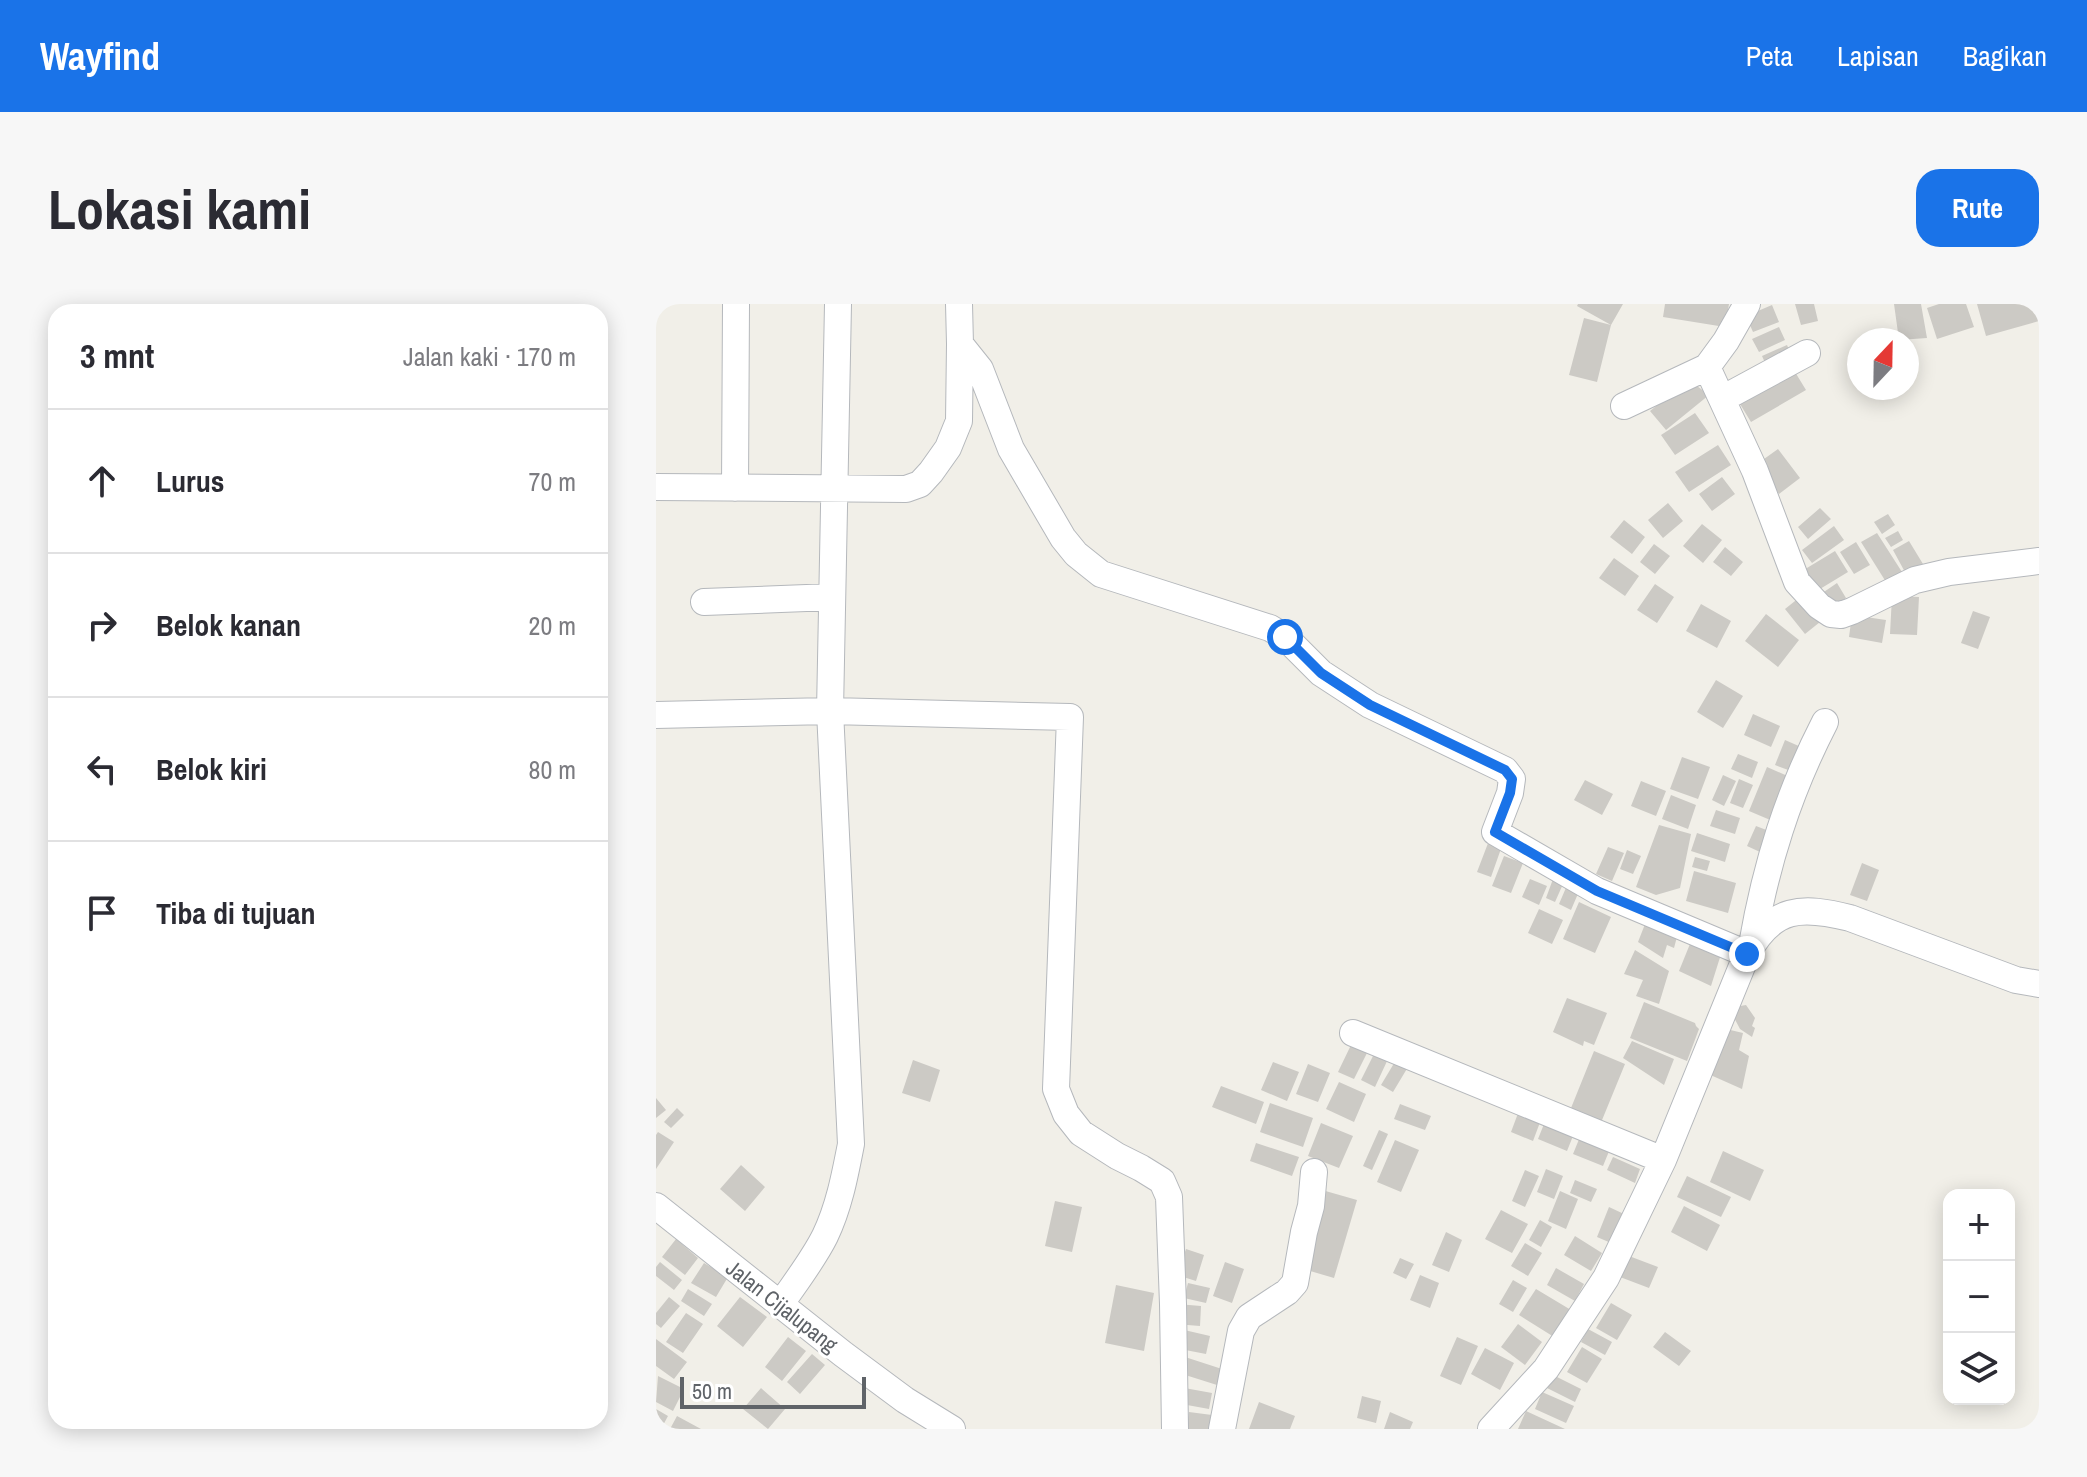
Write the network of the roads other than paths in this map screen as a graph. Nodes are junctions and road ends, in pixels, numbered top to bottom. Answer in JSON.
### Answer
{"nodes":[{"id":1,"x":736,"y":304,"type":"edge"},
{"id":2,"x":838,"y":304,"type":"edge"},
{"id":3,"x":959,"y":304,"type":"edge"},
{"id":4,"x":1747,"y":304,"type":"edge"},
{"id":5,"x":960,"y":344,"type":"junction"},
{"id":6,"x":1807,"y":353,"type":"dead end"},
{"id":7,"x":1707,"y":367,"type":"junction"},
{"id":8,"x":1722,"y":399,"type":"junction"},
{"id":9,"x":1624,"y":406,"type":"dead end"},
{"id":10,"x":656,"y":487,"type":"edge"},
{"id":11,"x":735,"y":488,"type":"junction"},
{"id":12,"x":834,"y":489,"type":"junction"},
{"id":13,"x":2039,"y":561,"type":"edge"},
{"id":14,"x":832,"y":597,"type":"junction"},
{"id":15,"x":704,"y":602,"type":"dead end"},
{"id":16,"x":830,"y":711,"type":"junction"},
{"id":17,"x":656,"y":715,"type":"edge"},
{"id":18,"x":1825,"y":722,"type":"dead end"},
{"id":19,"x":1749,"y":950,"type":"junction"},
{"id":20,"x":2039,"y":984,"type":"edge"},
{"id":21,"x":1353,"y":1033,"type":"dead end"},
{"id":22,"x":1663,"y":1160,"type":"junction"},
{"id":23,"x":1314,"y":1172,"type":"dead end"},
{"id":24,"x":656,"y":1206,"type":"edge"},
{"id":25,"x":780,"y":1305,"type":"junction"},
{"id":26,"x":952,"y":1429,"type":"edge"},
{"id":27,"x":1175,"y":1429,"type":"edge"},
{"id":28,"x":1222,"y":1429,"type":"edge"},
{"id":29,"x":1491,"y":1429,"type":"edge"}],
"edges":[{"from":1,"to":11,"type":"street"},
{"from":2,"to":12,"type":"street"},
{"from":3,"to":5,"type":"street"},
{"from":4,"to":7,"type":"street"},
{"from":5,"to":12,"type":"street"},
{"from":5,"to":19,"type":"street"},
{"from":6,"to":8,"type":"street"},
{"from":7,"to":8,"type":"street"},
{"from":7,"to":9,"type":"street"},
{"from":8,"to":13,"type":"street"},
{"from":10,"to":11,"type":"street"},
{"from":11,"to":12,"type":"street"},
{"from":12,"to":14,"type":"street"},
{"from":14,"to":15,"type":"street"},
{"from":14,"to":16,"type":"street"},
{"from":16,"to":17,"type":"street"},
{"from":16,"to":25,"type":"street"},
{"from":16,"to":27,"type":"street"},
{"from":18,"to":19,"type":"street"},
{"from":19,"to":20,"type":"street"},
{"from":19,"to":22,"type":"street"},
{"from":21,"to":22,"type":"street"},
{"from":22,"to":29,"type":"street"},
{"from":23,"to":28,"type":"street"},
{"from":24,"to":25,"type":"street","name":"Jalan Cijalupang"},
{"from":25,"to":26,"type":"street","name":"Jalan Cijalupang"}]}
